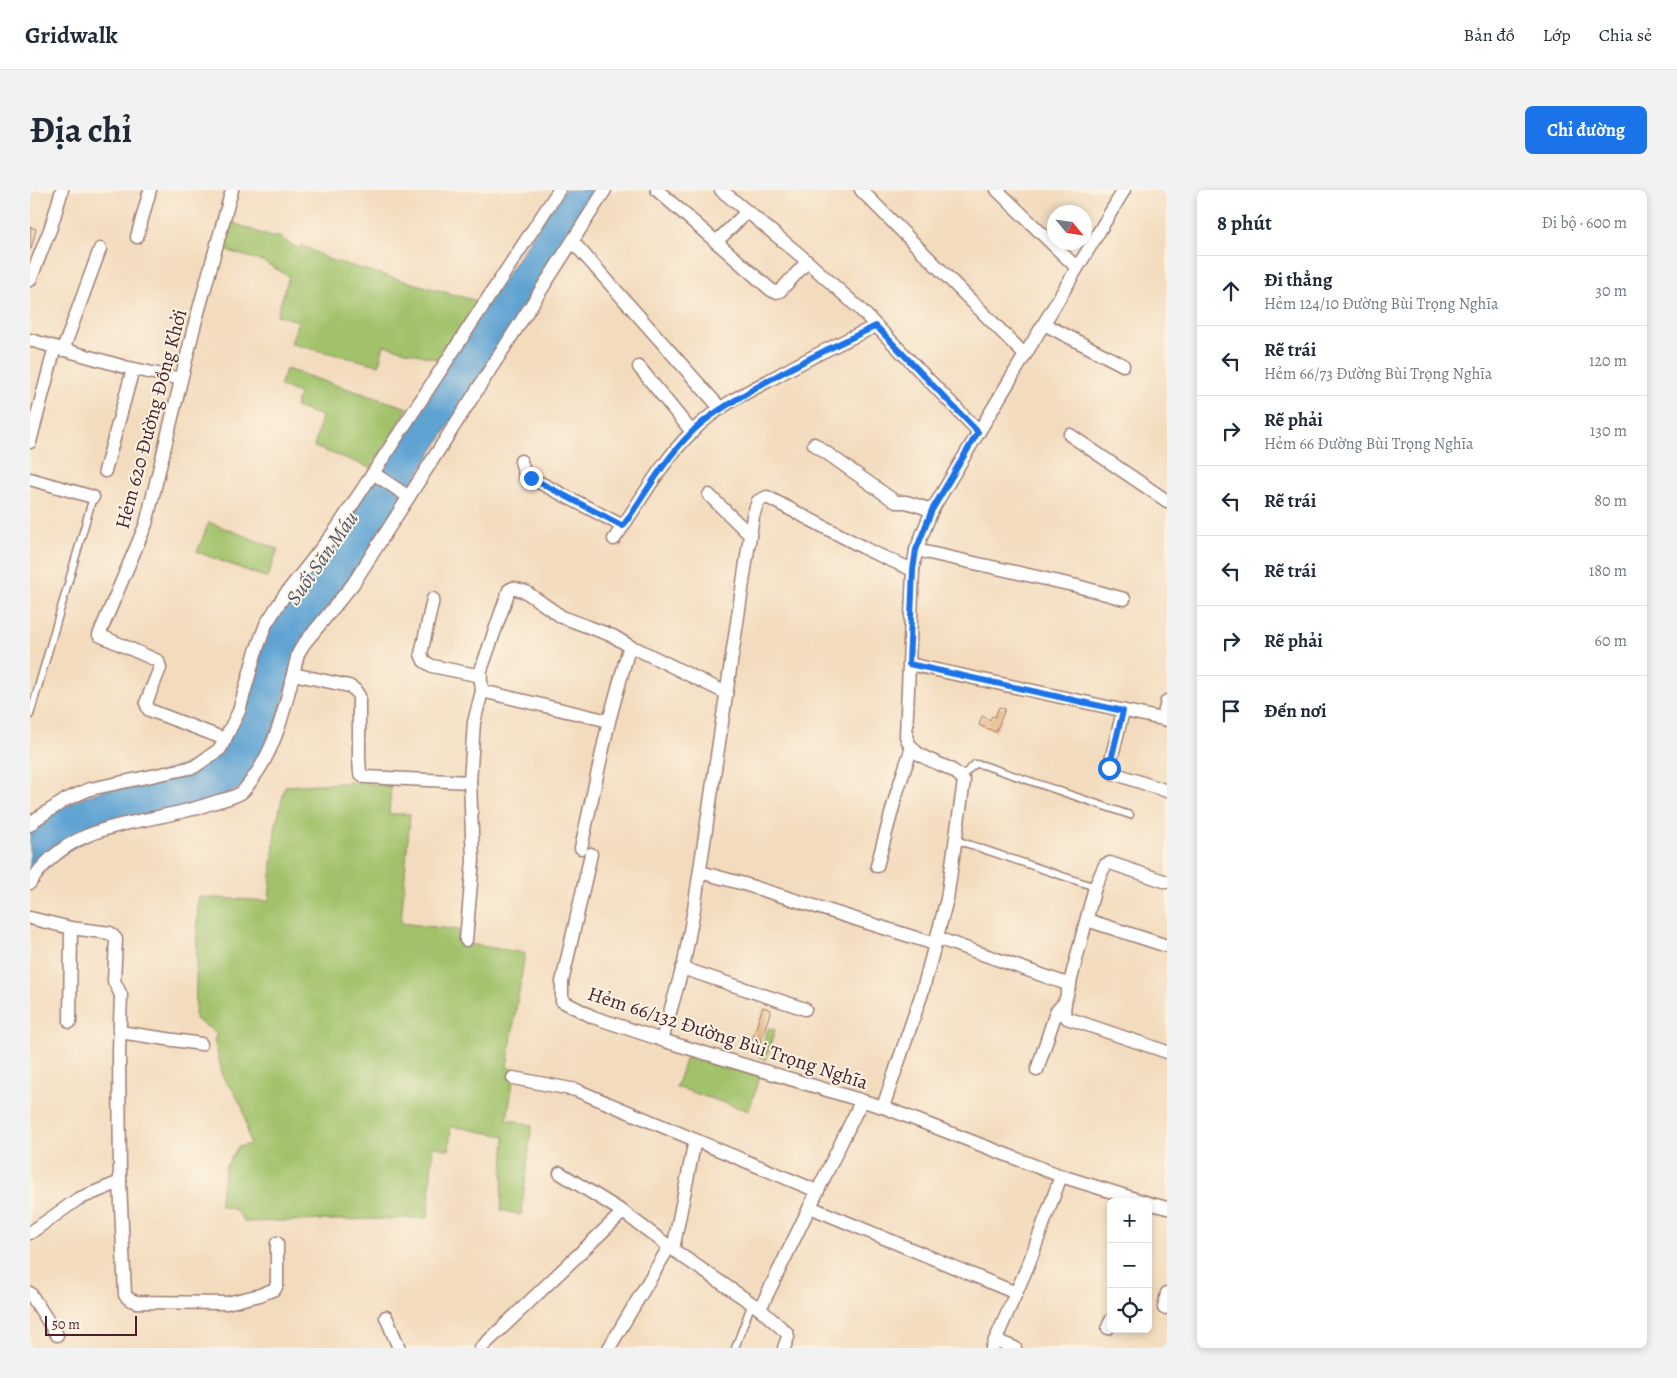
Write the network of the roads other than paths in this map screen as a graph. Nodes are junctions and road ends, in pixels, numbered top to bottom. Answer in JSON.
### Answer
{"nodes":[{"id":1,"x":62,"y":190,"type":"edge"},
{"id":2,"x":150,"y":190,"type":"edge"},
{"id":3,"x":232,"y":190,"type":"edge"},
{"id":4,"x":559,"y":190,"type":"edge"},
{"id":5,"x":605,"y":190,"type":"edge"},
{"id":6,"x":657,"y":190,"type":"edge"},
{"id":7,"x":721,"y":190,"type":"edge"},
{"id":8,"x":862,"y":190,"type":"edge"},
{"id":9,"x":997,"y":190,"type":"edge"},
{"id":10,"x":1124,"y":190,"type":"edge"},
{"id":11,"x":747,"y":212,"type":"junction"},
{"id":12,"x":136,"y":237,"type":"dead end"},
{"id":13,"x":573,"y":242,"type":"junction"},
{"id":14,"x":716,"y":242,"type":"junction"},
{"id":15,"x":100,"y":249,"type":"dead end"},
{"id":16,"x":807,"y":262,"type":"junction"},
{"id":17,"x":1078,"y":268,"type":"junction"},
{"id":18,"x":30,"y":280,"type":"edge"},
{"id":19,"x":1044,"y":324,"type":"junction"},
{"id":20,"x":876,"y":326,"type":"junction"},
{"id":21,"x":30,"y":340,"type":"edge"},
{"id":22,"x":59,"y":349,"type":"junction"},
{"id":23,"x":1025,"y":355,"type":"junction"},
{"id":24,"x":1123,"y":365,"type":"dead end"},
{"id":25,"x":639,"y":367,"type":"dead end"},
{"id":26,"x":133,"y":369,"type":"junction"},
{"id":27,"x":181,"y":379,"type":"junction"},
{"id":28,"x":721,"y":409,"type":"junction"},
{"id":29,"x":692,"y":432,"type":"junction"},
{"id":30,"x":978,"y":432,"type":"junction"},
{"id":31,"x":1070,"y":435,"type":"dead end"},
{"id":32,"x":30,"y":442,"type":"edge"},
{"id":33,"x":814,"y":444,"type":"dead end"},
{"id":34,"x":521,"y":461,"type":"dead end"},
{"id":35,"x":105,"y":470,"type":"dead end"},
{"id":36,"x":373,"y":474,"type":"junction"},
{"id":37,"x":30,"y":479,"type":"edge"},
{"id":38,"x":709,"y":495,"type":"dead end"},
{"id":39,"x":93,"y":497,"type":"joint"},
{"id":40,"x":409,"y":497,"type":"junction"},
{"id":41,"x":1167,"y":501,"type":"edge"},
{"id":42,"x":932,"y":510,"type":"junction"},
{"id":43,"x":623,"y":526,"type":"junction"},
{"id":44,"x":750,"y":535,"type":"junction"},
{"id":45,"x":614,"y":539,"type":"dead end"},
{"id":46,"x":916,"y":550,"type":"junction"},
{"id":47,"x":913,"y":570,"type":"junction"},
{"id":48,"x":433,"y":599,"type":"dead end"},
{"id":49,"x":1124,"y":599,"type":"dead end"},
{"id":50,"x":631,"y":647,"type":"junction"},
{"id":51,"x":909,"y":664,"type":"junction"},
{"id":52,"x":293,"y":674,"type":"junction"},
{"id":53,"x":481,"y":676,"type":"junction"},
{"id":54,"x":482,"y":691,"type":"junction"},
{"id":55,"x":726,"y":693,"type":"junction"},
{"id":56,"x":1167,"y":701,"type":"edge"},
{"id":57,"x":1123,"y":711,"type":"junction"},
{"id":58,"x":30,"y":715,"type":"edge"},
{"id":59,"x":1165,"y":720,"type":"edge"},
{"id":60,"x":609,"y":721,"type":"junction"},
{"id":61,"x":225,"y":739,"type":"junction"},
{"id":62,"x":912,"y":748,"type":"junction"},
{"id":63,"x":961,"y":777,"type":"junction"},
{"id":64,"x":470,"y":782,"type":"junction"},
{"id":65,"x":1167,"y":791,"type":"edge"},
{"id":66,"x":1130,"y":815,"type":"dead end"},
{"id":67,"x":30,"y":825,"type":"edge"},
{"id":68,"x":956,"y":840,"type":"junction"},
{"id":69,"x":877,"y":866,"type":"dead end"},
{"id":70,"x":700,"y":872,"type":"junction"},
{"id":71,"x":1167,"y":882,"type":"edge"},
{"id":72,"x":30,"y":883,"type":"edge"},
{"id":73,"x":1095,"y":888,"type":"junction"},
{"id":74,"x":30,"y":918,"type":"edge"},
{"id":75,"x":1087,"y":920,"type":"junction"},
{"id":76,"x":72,"y":928,"type":"junction"},
{"id":77,"x":466,"y":940,"type":"dead end"},
{"id":78,"x":936,"y":941,"type":"junction"},
{"id":79,"x":1167,"y":946,"type":"edge"},
{"id":80,"x":682,"y":968,"type":"junction"},
{"id":81,"x":1070,"y":985,"type":"junction"},
{"id":82,"x":1065,"y":1002,"type":"junction"},
{"id":83,"x":805,"y":1009,"type":"dead end"},
{"id":84,"x":70,"y":1022,"type":"dead end"},
{"id":85,"x":120,"y":1032,"type":"junction"},
{"id":86,"x":662,"y":1040,"type":"junction"},
{"id":87,"x":201,"y":1044,"type":"dead end"},
{"id":88,"x":1167,"y":1052,"type":"edge"},
{"id":89,"x":1037,"y":1070,"type":"dead end"},
{"id":90,"x":513,"y":1078,"type":"dead end"},
{"id":91,"x":861,"y":1102,"type":"junction"},
{"id":92,"x":883,"y":1108,"type":"junction"},
{"id":93,"x":695,"y":1140,"type":"junction"},
{"id":94,"x":560,"y":1174,"type":"dead end"},
{"id":95,"x":1060,"y":1176,"type":"junction"},
{"id":96,"x":120,"y":1182,"type":"junction"},
{"id":97,"x":817,"y":1191,"type":"junction"},
{"id":98,"x":1132,"y":1198,"type":"edge"},
{"id":99,"x":1152,"y":1204,"type":"edge"},
{"id":100,"x":810,"y":1207,"type":"junction"},
{"id":101,"x":1167,"y":1208,"type":"edge"},
{"id":102,"x":623,"y":1212,"type":"junction"},
{"id":103,"x":30,"y":1233,"type":"edge"},
{"id":104,"x":277,"y":1242,"type":"dead end"},
{"id":105,"x":671,"y":1248,"type":"junction"},
{"id":106,"x":1016,"y":1292,"type":"junction"},
{"id":107,"x":1167,"y":1293,"type":"edge"},
{"id":108,"x":30,"y":1294,"type":"edge"},
{"id":109,"x":756,"y":1306,"type":"junction"},
{"id":110,"x":1164,"y":1308,"type":"dead end"},
{"id":111,"x":386,"y":1317,"type":"dead end"},
{"id":112,"x":57,"y":1336,"type":"dead end"},
{"id":113,"x":994,"y":1344,"type":"edge"},
{"id":114,"x":399,"y":1348,"type":"edge"},
{"id":115,"x":481,"y":1348,"type":"edge"},
{"id":116,"x":609,"y":1348,"type":"edge"},
{"id":117,"x":735,"y":1348,"type":"edge"},
{"id":118,"x":784,"y":1348,"type":"edge"},
{"id":119,"x":1015,"y":1348,"type":"edge"}],
"edges":[{"from":1,"to":18,"type":"street"},
{"from":2,"to":12,"type":"street"},
{"from":3,"to":27,"type":"street","name":"Hẻm 620 Đường Đồng Khởi"},
{"from":4,"to":36,"type":"street"},
{"from":5,"to":13,"type":"street"},
{"from":6,"to":14,"type":"street"},
{"from":7,"to":11,"type":"street"},
{"from":8,"to":23,"type":"street"},
{"from":9,"to":17,"type":"street"},
{"from":10,"to":17,"type":"street"},
{"from":11,"to":14,"type":"street"},
{"from":11,"to":16,"type":"street"},
{"from":13,"to":28,"type":"street"},
{"from":13,"to":40,"type":"street"},
{"from":14,"to":16,"type":"street"},
{"from":15,"to":22,"type":"street"},
{"from":16,"to":20,"type":"street"},
{"from":17,"to":19,"type":"street"},
{"from":19,"to":23,"type":"street"},
{"from":19,"to":24,"type":"street"},
{"from":20,"to":28,"type":"street"},
{"from":20,"to":30,"type":"street"},
{"from":21,"to":22,"type":"street"},
{"from":22,"to":26,"type":"street"},
{"from":22,"to":32,"type":"street"},
{"from":23,"to":30,"type":"street"},
{"from":25,"to":29,"type":"street"},
{"from":26,"to":27,"type":"street"},
{"from":26,"to":35,"type":"street"},
{"from":27,"to":61,"type":"street","name":"Hẻm 620 Đường Đồng Khởi"},
{"from":28,"to":29,"type":"street"},
{"from":29,"to":43,"type":"street"},
{"from":30,"to":42,"type":"street"},
{"from":31,"to":41,"type":"street"},
{"from":33,"to":42,"type":"street"},
{"from":34,"to":43,"type":"street"},
{"from":36,"to":40,"type":"street"},
{"from":36,"to":61,"type":"street"},
{"from":37,"to":39,"type":"street"},
{"from":38,"to":44,"type":"street"},
{"from":39,"to":58,"type":"lane"},
{"from":40,"to":52,"type":"street"},
{"from":42,"to":46,"type":"street"},
{"from":43,"to":45,"type":"street"},
{"from":44,"to":47,"type":"street"},
{"from":44,"to":55,"type":"street"},
{"from":46,"to":47,"type":"street"},
{"from":46,"to":49,"type":"street"},
{"from":47,"to":51,"type":"street"},
{"from":48,"to":53,"type":"street"},
{"from":50,"to":53,"type":"street"},
{"from":50,"to":55,"type":"street"},
{"from":50,"to":60,"type":"street"},
{"from":51,"to":57,"type":"street"},
{"from":51,"to":62,"type":"street"},
{"from":52,"to":64,"type":"street"},
{"from":52,"to":72,"type":"street"},
{"from":53,"to":54,"type":"street"},
{"from":54,"to":60,"type":"street"},
{"from":54,"to":64,"type":"street"},
{"from":55,"to":70,"type":"street"},
{"from":56,"to":59,"type":"street"},
{"from":57,"to":59,"type":"street"},
{"from":57,"to":65,"type":"street"},
{"from":60,"to":86,"type":"street","name":"Hẻm 66/132 Đường Bùi Trọng Nghĩa"},
{"from":61,"to":67,"type":"street"},
{"from":62,"to":63,"type":"street"},
{"from":62,"to":69,"type":"street"},
{"from":63,"to":66,"type":"lane"},
{"from":63,"to":68,"type":"street"},
{"from":64,"to":77,"type":"street"},
{"from":68,"to":73,"type":"lane"},
{"from":68,"to":78,"type":"street"},
{"from":70,"to":78,"type":"street"},
{"from":70,"to":80,"type":"street"},
{"from":71,"to":73,"type":"street"},
{"from":73,"to":75,"type":"street"},
{"from":74,"to":76,"type":"street"},
{"from":75,"to":79,"type":"street"},
{"from":75,"to":81,"type":"street"},
{"from":76,"to":84,"type":"street"},
{"from":76,"to":85,"type":"street"},
{"from":78,"to":81,"type":"street"},
{"from":78,"to":92,"type":"street"},
{"from":80,"to":83,"type":"street"},
{"from":80,"to":86,"type":"street"},
{"from":81,"to":82,"type":"street"},
{"from":82,"to":88,"type":"street"},
{"from":82,"to":89,"type":"street"},
{"from":85,"to":87,"type":"street"},
{"from":85,"to":96,"type":"street"},
{"from":86,"to":91,"type":"street","name":"Hẻm 66/132 Đường Bùi Trọng Nghĩa"},
{"from":90,"to":93,"type":"street"},
{"from":91,"to":92,"type":"street","name":"Hẻm 66/132 Đường Bùi Trọng Nghĩa"},
{"from":91,"to":97,"type":"street"},
{"from":92,"to":95,"type":"street","name":"Hẻm 66/132 Đường Bùi Trọng Nghĩa"},
{"from":93,"to":97,"type":"street"},
{"from":93,"to":105,"type":"street"},
{"from":94,"to":102,"type":"street"},
{"from":95,"to":98,"type":"street","name":"Hẻm 66/132 Đường Bùi Trọng Nghĩa"},
{"from":95,"to":106,"type":"street"},
{"from":96,"to":103,"type":"street"},
{"from":96,"to":104,"type":"street"},
{"from":97,"to":100,"type":"street"},
{"from":99,"to":101,"type":"street"},
{"from":100,"to":106,"type":"street"},
{"from":100,"to":109,"type":"street"},
{"from":102,"to":105,"type":"street"},
{"from":102,"to":115,"type":"street"},
{"from":105,"to":109,"type":"street"},
{"from":105,"to":116,"type":"street"},
{"from":106,"to":113,"type":"street"},
{"from":107,"to":110,"type":"street"},
{"from":108,"to":112,"type":"street"},
{"from":109,"to":117,"type":"lane"},
{"from":109,"to":118,"type":"street"},
{"from":111,"to":114,"type":"street"},
{"from":113,"to":119,"type":"street"}]}
